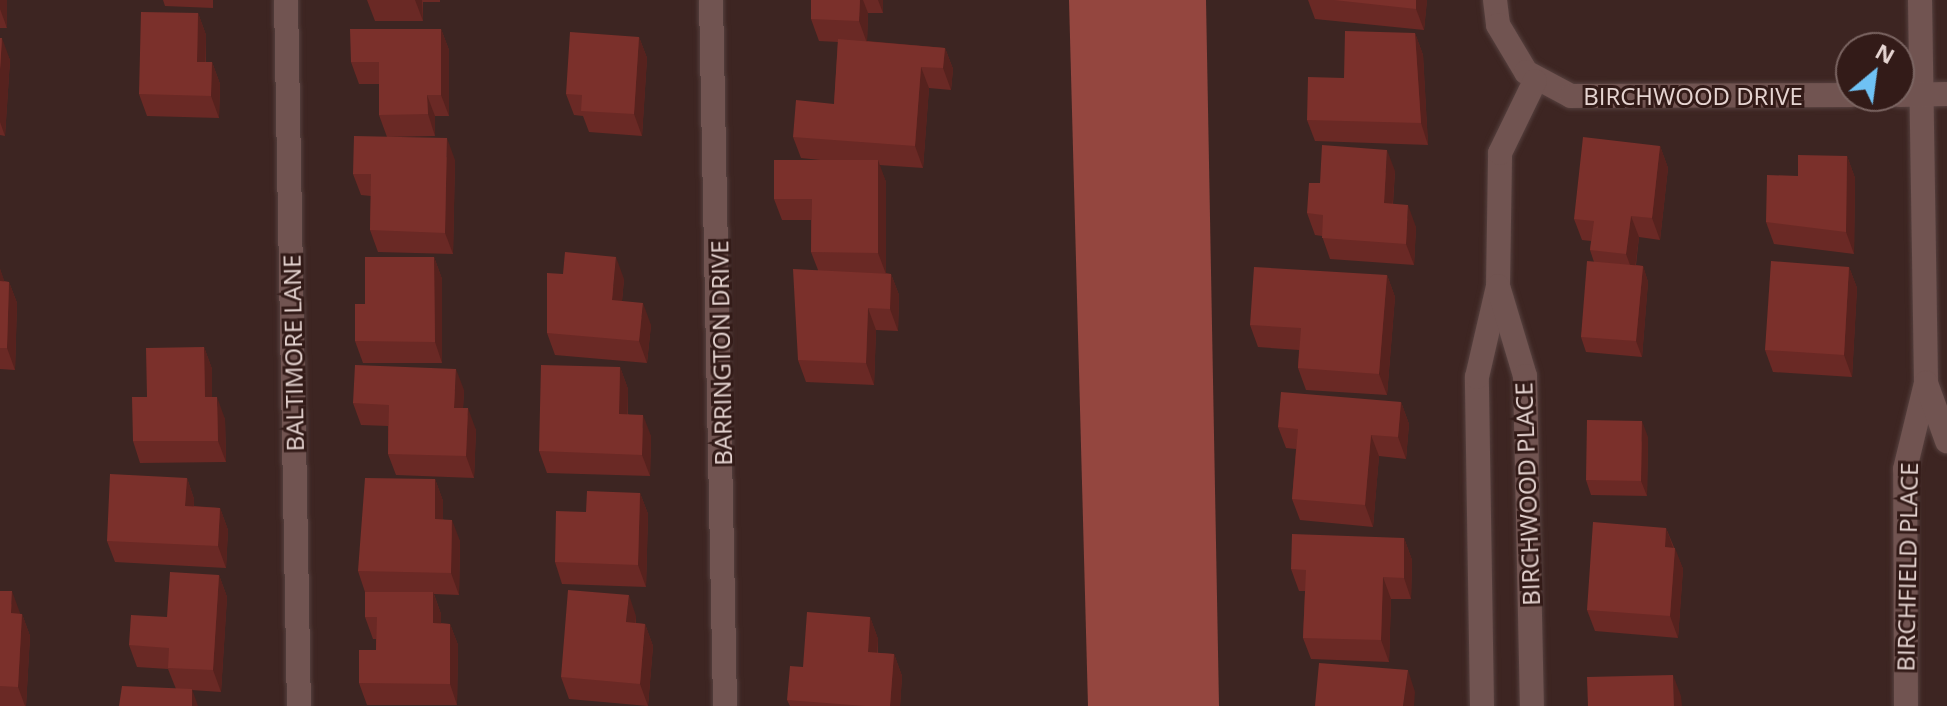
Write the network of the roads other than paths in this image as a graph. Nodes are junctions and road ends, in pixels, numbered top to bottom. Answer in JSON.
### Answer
{"nodes":[{"id":1,"x":286,"y":0,"type":"edge"},
{"id":2,"x":711,"y":0,"type":"edge"},
{"id":3,"x":1495,"y":0,"type":"edge"},
{"id":4,"x":1920,"y":0,"type":"edge"},
{"id":5,"x":1915,"y":48,"type":"edge"},
{"id":6,"x":1535,"y":81,"type":"junction"},
{"id":7,"x":1947,"y":94,"type":"edge"},
{"id":8,"x":1835,"y":95,"type":"edge"},
{"id":9,"x":1915,"y":95,"type":"edge"},
{"id":10,"x":1911,"y":112,"type":"edge"},
{"id":11,"x":1498,"y":286,"type":"junction"},
{"id":12,"x":1926,"y":383,"type":"junction"},
{"id":13,"x":1947,"y":441,"type":"edge"},
{"id":14,"x":299,"y":706,"type":"edge"},
{"id":15,"x":725,"y":706,"type":"edge"},
{"id":16,"x":1482,"y":706,"type":"edge"},
{"id":17,"x":1532,"y":706,"type":"edge"},
{"id":18,"x":1906,"y":706,"type":"edge"}],
"edges":[{"from":1,"to":14,"type":"street","name":"BALTIMORE LANE"},
{"from":2,"to":15,"type":"street","name":"BARRINGTON DRIVE"},
{"from":3,"to":6,"type":"street"},
{"from":4,"to":5,"type":"street","name":"BIRCHFIELD PLACE"},
{"from":6,"to":8,"type":"street","name":"BIRCHWOOD DRIVE"},
{"from":6,"to":11,"type":"street","name":"BIRCHWOOD PLACE"},
{"from":7,"to":9,"type":"street"},
{"from":10,"to":12,"type":"street","name":"BIRCHFIELD PLACE"},
{"from":11,"to":16,"type":"street","name":"BIRCHWOOD PLACE"},
{"from":11,"to":17,"type":"street","name":"BIRCHWOOD PLACE"},
{"from":12,"to":13,"type":"street","name":"BIRCHFIELD PLACE"},
{"from":12,"to":18,"type":"street","name":"BIRCHFIELD PLACE"}]}
